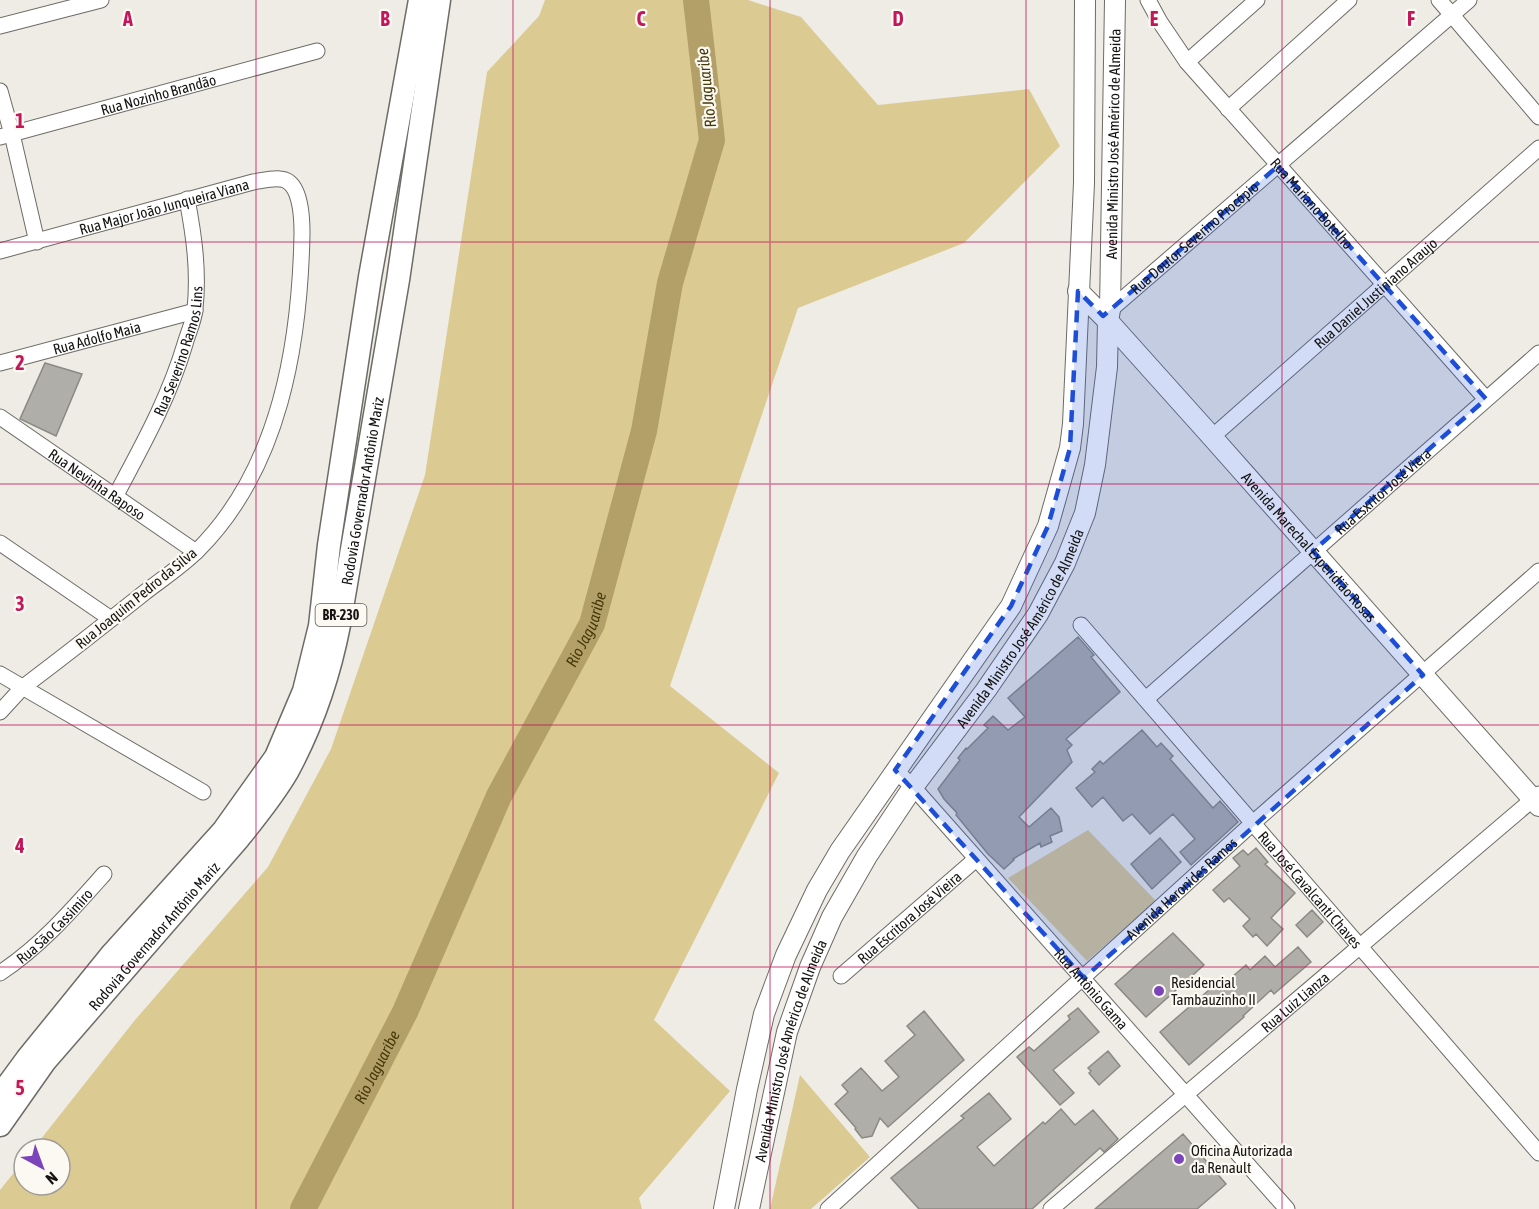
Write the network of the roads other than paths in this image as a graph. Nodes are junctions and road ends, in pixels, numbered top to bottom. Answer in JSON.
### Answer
{"nodes":[{"id":1,"x":101,"y":0,"type":"edge"},
{"id":2,"x":420,"y":0,"type":"edge"},
{"id":3,"x":439,"y":0,"type":"edge"},
{"id":4,"x":1085,"y":0,"type":"edge"},
{"id":5,"x":1115,"y":0,"type":"edge"},
{"id":6,"x":1148,"y":0,"type":"edge"},
{"id":7,"x":1257,"y":0,"type":"edge"},
{"id":8,"x":1349,"y":0,"type":"edge"},
{"id":9,"x":1439,"y":0,"type":"edge"},
{"id":10,"x":1469,"y":0,"type":"edge"},
{"id":11,"x":1451,"y":15,"type":"junction"},
{"id":12,"x":0,"y":27,"type":"edge"},
{"id":13,"x":317,"y":51,"type":"dead end"},
{"id":14,"x":1187,"y":62,"type":"junction"},
{"id":15,"x":0,"y":91,"type":"edge"},
{"id":16,"x":1228,"y":109,"type":"junction"},
{"id":17,"x":1539,"y":117,"type":"edge"},
{"id":18,"x":6,"y":135,"type":"edge"},
{"id":19,"x":1539,"y":148,"type":"edge"},
{"id":20,"x":1278,"y":166,"type":"junction"},
{"id":21,"x":187,"y":199,"type":"junction"},
{"id":22,"x":302,"y":219,"type":"joint"},
{"id":23,"x":37,"y":242,"type":"junction"},
{"id":24,"x":0,"y":251,"type":"edge"},
{"id":25,"x":1385,"y":286,"type":"junction"},
{"id":26,"x":1078,"y":291,"type":"junction"},
{"id":27,"x":195,"y":311,"type":"junction"},
{"id":28,"x":1109,"y":315,"type":"junction"},
{"id":29,"x":1539,"y":352,"type":"edge"},
{"id":30,"x":0,"y":363,"type":"edge"},
{"id":31,"x":1486,"y":399,"type":"junction"},
{"id":32,"x":0,"y":417,"type":"edge"},
{"id":33,"x":1102,"y":419,"type":"junction"},
{"id":34,"x":1073,"y":424,"type":"junction"},
{"id":35,"x":1212,"y":437,"type":"junction"},
{"id":36,"x":116,"y":495,"type":"junction"},
{"id":37,"x":0,"y":543,"type":"edge"},
{"id":38,"x":1313,"y":551,"type":"junction"},
{"id":39,"x":196,"y":552,"type":"junction"},
{"id":40,"x":1539,"y":571,"type":"edge"},
{"id":41,"x":111,"y":619,"type":"junction"},
{"id":42,"x":1081,"y":625,"type":"dead end"},
{"id":43,"x":0,"y":674,"type":"edge"},
{"id":44,"x":1423,"y":675,"type":"junction"},
{"id":45,"x":22,"y":688,"type":"junction"},
{"id":46,"x":1146,"y":699,"type":"junction"},
{"id":47,"x":0,"y":712,"type":"edge"},
{"id":48,"x":895,"y":770,"type":"junction"},
{"id":49,"x":913,"y":787,"type":"junction"},
{"id":50,"x":202,"y":792,"type":"dead end"},
{"id":51,"x":1537,"y":800,"type":"edge"},
{"id":52,"x":1254,"y":822,"type":"junction"},
{"id":53,"x":976,"y":858,"type":"junction"},
{"id":54,"x":104,"y":874,"type":"dead end"},
{"id":55,"x":1359,"y":946,"type":"junction"},
{"id":56,"x":0,"y":973,"type":"edge"},
{"id":57,"x":841,"y":976,"type":"dead end"},
{"id":58,"x":1084,"y":978,"type":"junction"},
{"id":59,"x":1186,"y":1094,"type":"junction"},
{"id":60,"x":0,"y":1096,"type":"edge"},
{"id":61,"x":0,"y":1125,"type":"edge"},
{"id":62,"x":1539,"y":1153,"type":"edge"},
{"id":63,"x":724,"y":1209,"type":"edge"},
{"id":64,"x":749,"y":1209,"type":"edge"},
{"id":65,"x":828,"y":1209,"type":"edge"},
{"id":66,"x":1051,"y":1209,"type":"edge"},
{"id":67,"x":1287,"y":1209,"type":"edge"}],
"edges":[{"from":1,"to":12,"type":"street"},
{"from":2,"to":60,"type":"highway","name":"Rodovia Governador Antônio Mariz","number":"BR-230"},
{"from":3,"to":61,"type":"highway","name":"Rodovia Governador Antônio Mariz","number":"BR-230"},
{"from":4,"to":26,"type":"main road","name":"Avenida Ministro José Américo de Almeida"},
{"from":5,"to":28,"type":"main road","name":"Avenida Ministro José Américo de Almeida"},
{"from":6,"to":14,"type":"street","name":"Rua Mariano Botelho"},
{"from":7,"to":14,"type":"street"},
{"from":8,"to":16,"type":"street"},
{"from":9,"to":11,"type":"street"},
{"from":10,"to":11,"type":"street","name":"Rua Doutor Severino Procópio"},
{"from":11,"to":17,"type":"street"},
{"from":11,"to":20,"type":"street","name":"Rua Doutor Severino Procópio"},
{"from":13,"to":18,"type":"street","name":"Rua Nozinho Brandão"},
{"from":14,"to":16,"type":"street","name":"Rua Mariano Botelho"},
{"from":15,"to":18,"type":"street"},
{"from":16,"to":20,"type":"street","name":"Rua Mariano Botelho"},
{"from":18,"to":23,"type":"street"},
{"from":19,"to":25,"type":"street","name":"Rua Daniel Justiniano Araujo"},
{"from":20,"to":25,"type":"street","name":"Rua Mariano Botelho"},
{"from":20,"to":28,"type":"street","name":"Rua Doutor Severino Procópio"},
{"from":21,"to":22,"type":"street","name":"Rua Major João Junqueira Viana"},
{"from":21,"to":23,"type":"street","name":"Rua Major João Junqueira Viana"},
{"from":21,"to":27,"type":"street","name":"Rua Severino Ramos Lins"},
{"from":22,"to":39,"type":"street","name":"Rua Joaquim Pedro da Silva"},
{"from":23,"to":24,"type":"street","name":"Rua Major João Junqueira Viana"},
{"from":25,"to":31,"type":"street","name":"Rua Mariano Botelho"},
{"from":25,"to":35,"type":"street","name":"Rua Daniel Justiniano Araujo"},
{"from":26,"to":28,"type":"main road","name":"Avenida Marechal Experidião Rosas"},
{"from":26,"to":34,"type":"main road","name":"Avenida Ministro José Américo de Almeida"},
{"from":27,"to":30,"type":"street","name":"Rua Adolfo Maia"},
{"from":27,"to":36,"type":"street","name":"Rua Severino Ramos Lins"},
{"from":28,"to":33,"type":"main road","name":"Avenida Ministro José Américo de Almeida"},
{"from":28,"to":35,"type":"main road","name":"Avenida Marechal Experidião Rosas"},
{"from":29,"to":31,"type":"street","name":"Rua Esxritor José Viera"},
{"from":31,"to":38,"type":"street","name":"Rua Esxritor José Viera"},
{"from":32,"to":36,"type":"street","name":"Rua Nevinha Raposo"},
{"from":33,"to":34,"type":"main road"},
{"from":33,"to":49,"type":"main road","name":"Avenida Ministro José Américo de Almeida"},
{"from":34,"to":48,"type":"main road","name":"Avenida Ministro José Américo de Almeida"},
{"from":35,"to":38,"type":"main road","name":"Avenida Marechal Experidião Rosas"},
{"from":36,"to":39,"type":"street","name":"Rua Nevinha Raposo"},
{"from":37,"to":41,"type":"street"},
{"from":38,"to":44,"type":"main road","name":"Avenida Marechal Experidião Rosas"},
{"from":38,"to":46,"type":"street","name":"Rua Esxritor José Viera"},
{"from":39,"to":41,"type":"street","name":"Rua Joaquim Pedro da Silva"},
{"from":40,"to":44,"type":"street","name":"Avenida Heronides Ramos"},
{"from":41,"to":45,"type":"street","name":"Rua Joaquim Pedro da Silva"},
{"from":42,"to":46,"type":"street","name":"Rua José Cavalcanti Chaves"},
{"from":43,"to":45,"type":"street"},
{"from":44,"to":51,"type":"main road","name":"Avenida Marechal Experidião Rosas"},
{"from":44,"to":52,"type":"street","name":"Avenida Heronides Ramos"},
{"from":45,"to":47,"type":"street","name":"Rua Joaquim Pedro da Silva"},
{"from":45,"to":50,"type":"street"},
{"from":46,"to":52,"type":"street","name":"Rua José Cavalcanti Chaves"},
{"from":48,"to":49,"type":"street","name":"Rua Antônio Gama"},
{"from":48,"to":63,"type":"main road","name":"Avenida Ministro José Américo de Almeida"},
{"from":49,"to":53,"type":"street","name":"Rua Antônio Gama"},
{"from":49,"to":64,"type":"main road","name":"Avenida Ministro José Américo de Almeida"},
{"from":51,"to":55,"type":"street","name":"Rua Luiz Lianza"},
{"from":52,"to":55,"type":"street","name":"Rua José Cavalcanti Chaves"},
{"from":52,"to":58,"type":"street","name":"Avenida Heronides Ramos"},
{"from":53,"to":57,"type":"street","name":"Rua Escritora José Vieira"},
{"from":53,"to":58,"type":"street","name":"Rua Antônio Gama"},
{"from":54,"to":56,"type":"street","name":"Rua São Cassimiro"},
{"from":55,"to":59,"type":"street","name":"Rua Luiz Lianza"},
{"from":55,"to":62,"type":"street","name":"Rua José Cavalcanti Chaves"},
{"from":58,"to":59,"type":"street","name":"Rua Antônio Gama"},
{"from":58,"to":65,"type":"street","name":"Avenida Heronides Ramos"},
{"from":59,"to":66,"type":"street","name":"Rua Luiz Lianza"},
{"from":59,"to":67,"type":"street","name":"Rua Antônio Gama"}]}
